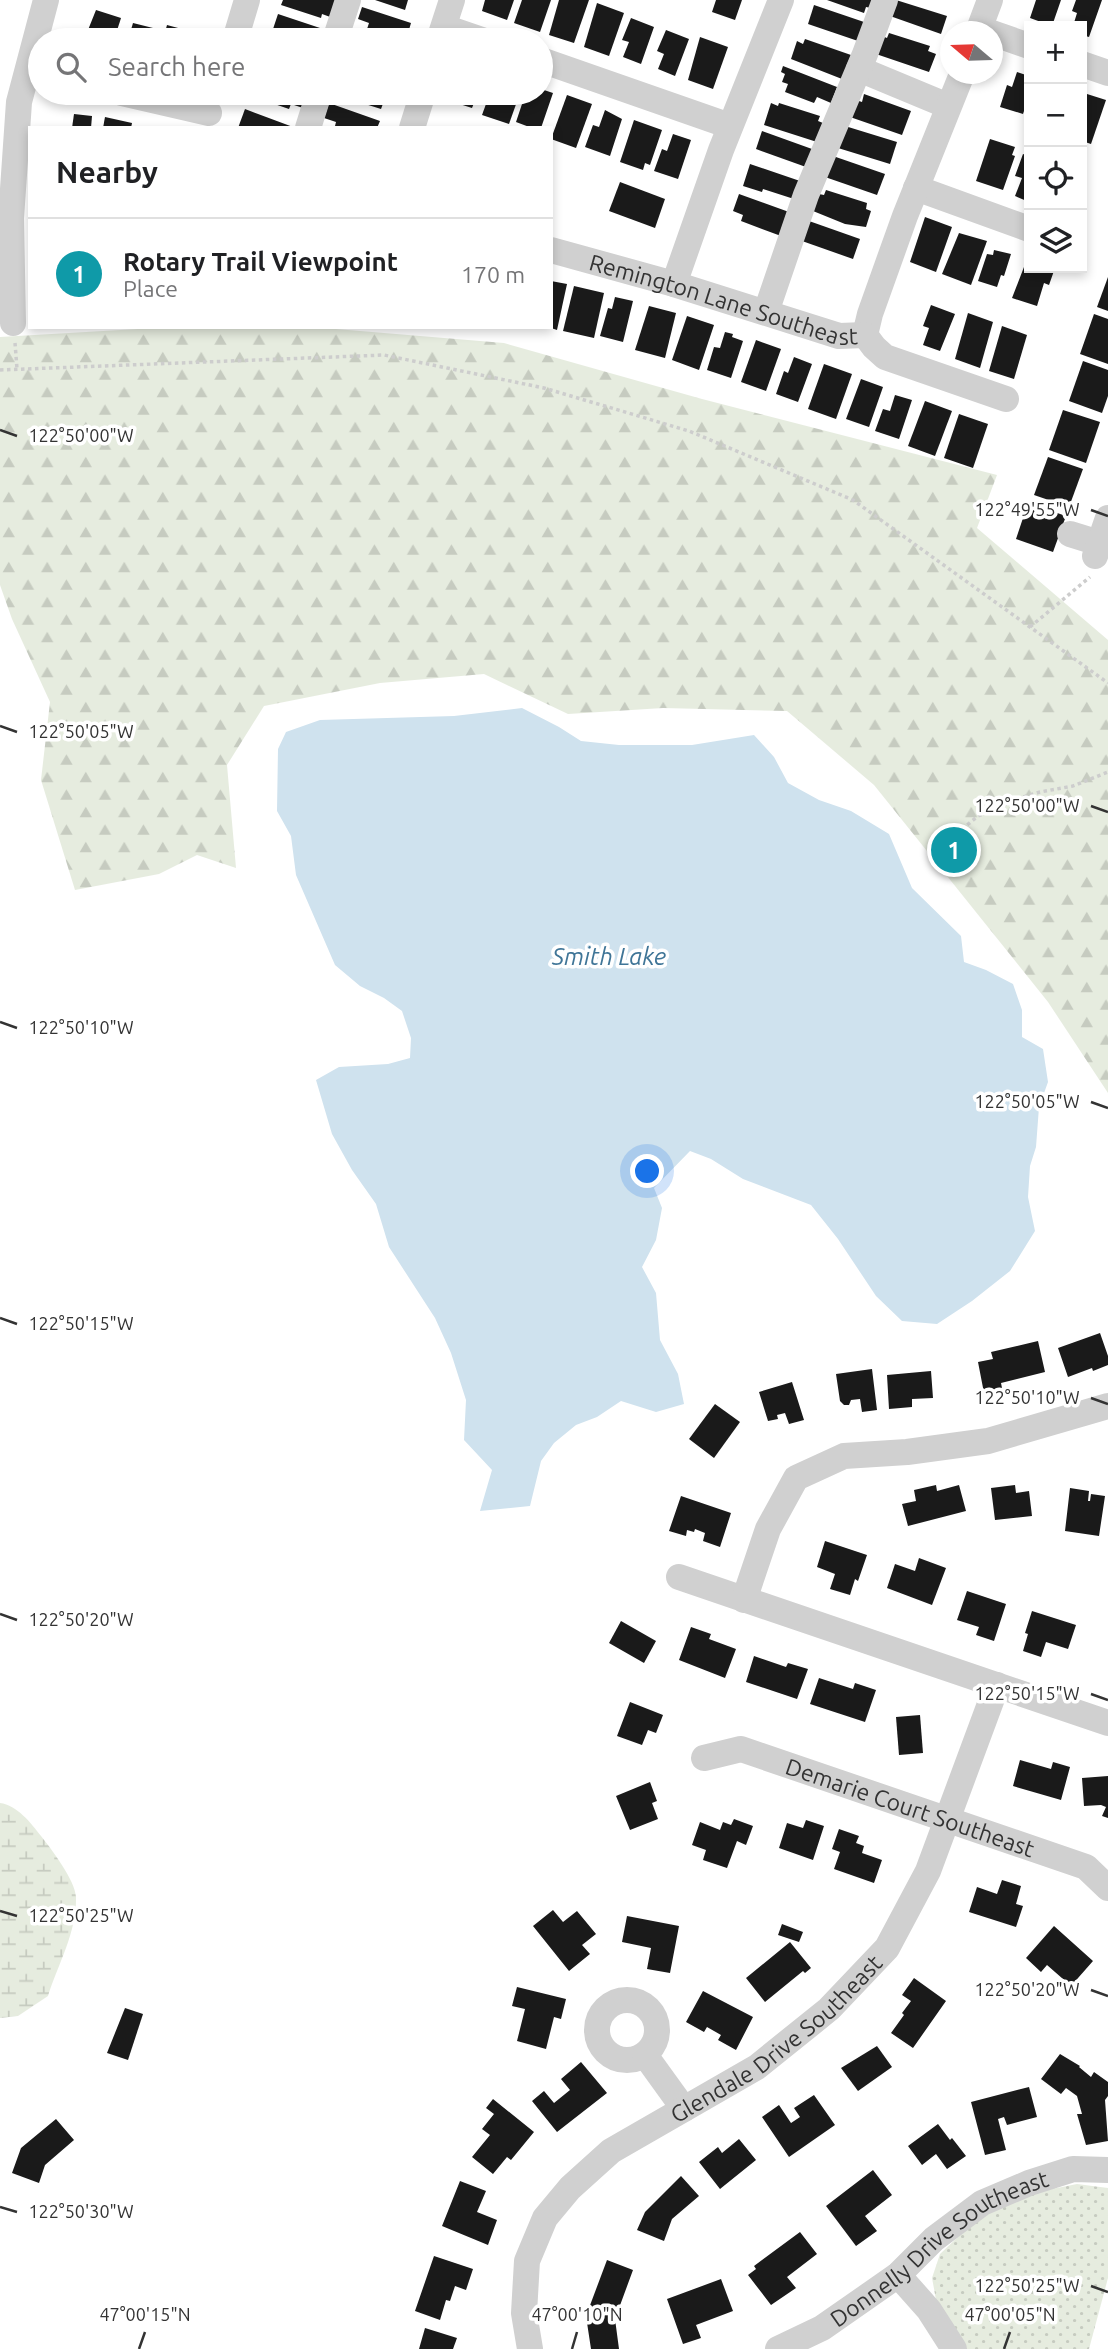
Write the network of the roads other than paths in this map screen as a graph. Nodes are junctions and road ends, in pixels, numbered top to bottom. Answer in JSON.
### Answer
{"nodes":[{"id":1,"x":46,"y":0,"type":"edge"},
{"id":2,"x":247,"y":0,"type":"edge"},
{"id":3,"x":348,"y":0,"type":"edge"},
{"id":4,"x":453,"y":0,"type":"edge"},
{"id":5,"x":781,"y":0,"type":"edge"},
{"id":6,"x":885,"y":0,"type":"edge"},
{"id":7,"x":990,"y":0,"type":"edge"},
{"id":8,"x":987,"y":21,"type":"edge"},
{"id":9,"x":39,"y":28,"type":"edge"},
{"id":10,"x":239,"y":28,"type":"edge"},
{"id":11,"x":339,"y":28,"type":"edge"},
{"id":12,"x":444,"y":28,"type":"edge"},
{"id":13,"x":1003,"y":37,"type":"edge"},
{"id":14,"x":1024,"y":44,"type":"edge"},
{"id":15,"x":553,"y":64,"type":"edge"},
{"id":16,"x":1087,"y":66,"type":"edge"},
{"id":17,"x":28,"y":68,"type":"edge"},
{"id":18,"x":859,"y":69,"type":"junction"},
{"id":19,"x":1108,"y":73,"type":"edge"},
{"id":20,"x":958,"y":84,"type":"edge"},
{"id":21,"x":180,"y":105,"type":"edge"},
{"id":22,"x":314,"y":105,"type":"edge"},
{"id":23,"x":419,"y":105,"type":"edge"},
{"id":24,"x":948,"y":106,"type":"junction"},
{"id":25,"x":210,"y":111,"type":"edge"},
{"id":26,"x":308,"y":126,"type":"edge"},
{"id":27,"x":413,"y":126,"type":"edge"},
{"id":28,"x":730,"y":126,"type":"junction"},
{"id":29,"x":916,"y":188,"type":"junction"},
{"id":30,"x":1024,"y":227,"type":"edge"},
{"id":31,"x":553,"y":251,"type":"edge"},
{"id":32,"x":674,"y":284,"type":"junction"},
{"id":33,"x":766,"y":312,"type":"junction"},
{"id":34,"x":13,"y":323,"type":"dead end"},
{"id":35,"x":865,"y":335,"type":"junction"},
{"id":36,"x":1006,"y":399,"type":"dead end"},
{"id":37,"x":1108,"y":518,"type":"edge"},
{"id":38,"x":1070,"y":534,"type":"dead end"},
{"id":39,"x":1108,"y":1406,"type":"edge"},
{"id":40,"x":679,"y":1577,"type":"dead end"},
{"id":41,"x":744,"y":1600,"type":"junction"},
{"id":42,"x":996,"y":1685,"type":"junction"},
{"id":43,"x":1108,"y":1723,"type":"edge"},
{"id":44,"x":704,"y":1758,"type":"dead end"},
{"id":45,"x":947,"y":1820,"type":"junction"},
{"id":46,"x":1108,"y":1888,"type":"edge"},
{"id":47,"x":645,"y":2054,"type":"dead end"},
{"id":48,"x":684,"y":2109,"type":"junction"},
{"id":49,"x":1108,"y":2170,"type":"edge"},
{"id":50,"x":898,"y":2275,"type":"junction"},
{"id":51,"x":530,"y":2349,"type":"edge"},
{"id":52,"x":778,"y":2349,"type":"edge"},
{"id":53,"x":954,"y":2349,"type":"edge"}],
"edges":[{"from":1,"to":9,"type":"street"},
{"from":2,"to":10,"type":"street"},
{"from":3,"to":11,"type":"street"},
{"from":4,"to":12,"type":"street"},
{"from":5,"to":28,"type":"street"},
{"from":6,"to":18,"type":"street"},
{"from":7,"to":8,"type":"street"},
{"from":13,"to":14,"type":"street"},
{"from":15,"to":28,"type":"street"},
{"from":16,"to":19,"type":"street"},
{"from":17,"to":34,"type":"street"},
{"from":18,"to":24,"type":"street"},
{"from":18,"to":33,"type":"street"},
{"from":20,"to":24,"type":"street"},
{"from":21,"to":25,"type":"street"},
{"from":22,"to":26,"type":"street"},
{"from":23,"to":27,"type":"street"},
{"from":24,"to":29,"type":"street"},
{"from":28,"to":32,"type":"street"},
{"from":29,"to":30,"type":"street"},
{"from":29,"to":35,"type":"street"},
{"from":31,"to":32,"type":"street","name":"Remington Lane Southeast"},
{"from":32,"to":33,"type":"street","name":"Remington Lane Southeast"},
{"from":33,"to":35,"type":"street","name":"Remington Lane Southeast"},
{"from":35,"to":36,"type":"street","name":"Remington Lane Southeast"},
{"from":37,"to":38,"type":"street"},
{"from":39,"to":41,"type":"street"},
{"from":40,"to":41,"type":"street"},
{"from":41,"to":42,"type":"street"},
{"from":42,"to":43,"type":"street"},
{"from":42,"to":45,"type":"street","name":"Glendale Drive Southeast"},
{"from":44,"to":45,"type":"street","name":"Demarie Court Southeast"},
{"from":45,"to":46,"type":"street","name":"Demarie Court Southeast"},
{"from":45,"to":48,"type":"street","name":"Glendale Drive Southeast"},
{"from":47,"to":48,"type":"street"},
{"from":48,"to":51,"type":"street","name":"Glendale Drive Southeast"},
{"from":49,"to":50,"type":"street","name":"Donnelly Drive Southeast"},
{"from":50,"to":52,"type":"street","name":"Donnelly Drive Southeast"},
{"from":50,"to":53,"type":"street"}]}
